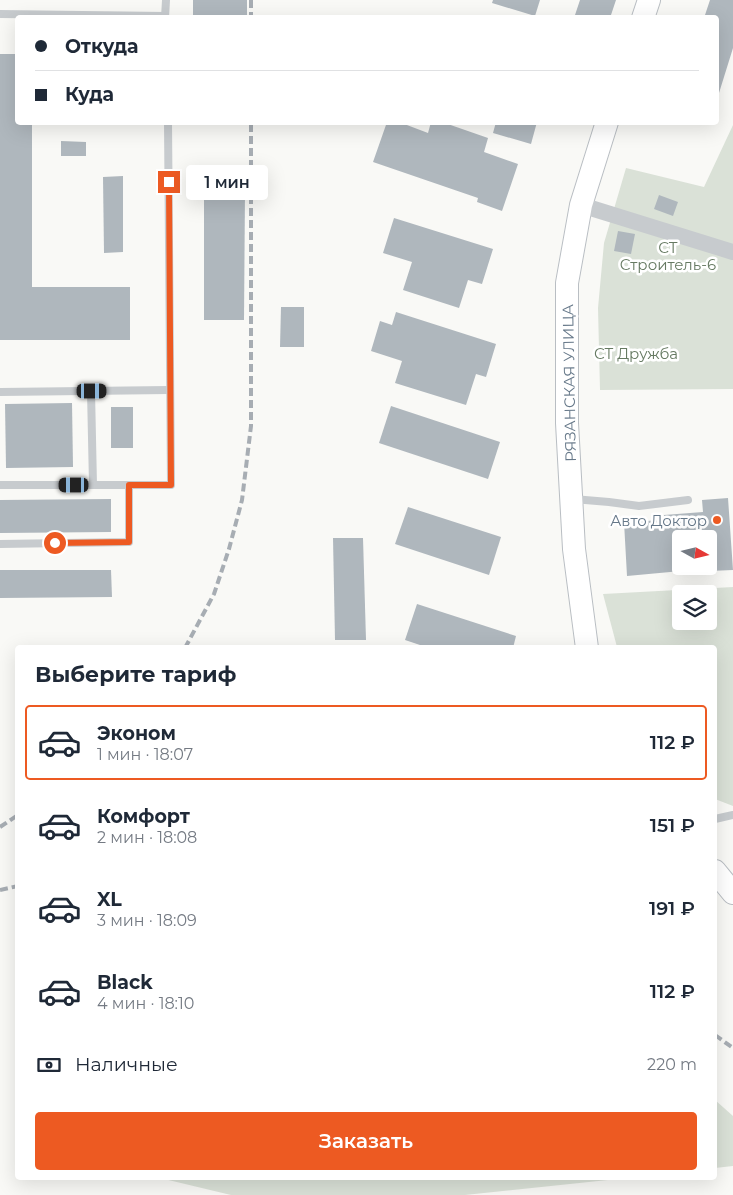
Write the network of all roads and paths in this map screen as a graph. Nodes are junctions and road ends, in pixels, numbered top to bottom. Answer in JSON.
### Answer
{"nodes":[{"id":1,"x":166,"y":0,"type":"edge"},
{"id":2,"x":649,"y":0,"type":"edge"},
{"id":3,"x":0,"y":14,"type":"edge"},
{"id":4,"x":55,"y":15,"type":"edge"},
{"id":5,"x":165,"y":15,"type":"edge"},
{"id":6,"x":644,"y":15,"type":"edge"},
{"id":7,"x":168,"y":125,"type":"edge"},
{"id":8,"x":606,"y":125,"type":"edge"},
{"id":9,"x":581,"y":205,"type":"junction"},
{"id":10,"x":733,"y":252,"type":"edge"},
{"id":11,"x":169,"y":390,"type":"junction"},
{"id":12,"x":92,"y":391,"type":"junction"},
{"id":13,"x":0,"y":392,"type":"edge"},
{"id":14,"x":0,"y":485,"type":"edge"},
{"id":15,"x":93,"y":485,"type":"junction"},
{"id":16,"x":129,"y":485,"type":"junction"},
{"id":17,"x":572,"y":499,"type":"junction"},
{"id":18,"x":688,"y":500,"type":"dead end"},
{"id":19,"x":0,"y":544,"type":"edge"},
{"id":20,"x":587,"y":645,"type":"edge"},
{"id":21,"x":733,"y":815,"type":"edge"},
{"id":22,"x":717,"y":819,"type":"edge"},
{"id":23,"x":717,"y":873,"type":"edge"},
{"id":24,"x":733,"y":893,"type":"edge"}],
"edges":[{"from":1,"to":5,"type":"lane"},
{"from":2,"to":6,"type":"street"},
{"from":3,"to":4,"type":"lane"},
{"from":7,"to":11,"type":"lane"},
{"from":8,"to":9,"type":"street","name":"РЯЗАНСКАЯ УЛИЦА"},
{"from":9,"to":10,"type":"street"},
{"from":9,"to":17,"type":"street","name":"РЯЗАНСКАЯ УЛИЦА"},
{"from":11,"to":12,"type":"lane"},
{"from":11,"to":16,"type":"lane"},
{"from":12,"to":13,"type":"lane"},
{"from":12,"to":15,"type":"lane"},
{"from":14,"to":15,"type":"lane"},
{"from":15,"to":16,"type":"lane"},
{"from":16,"to":19,"type":"lane"},
{"from":17,"to":18,"type":"lane"},
{"from":17,"to":20,"type":"street","name":"РЯЗАНСКАЯ УЛИЦА"},
{"from":21,"to":22,"type":"lane"},
{"from":23,"to":24,"type":"street"}]}
